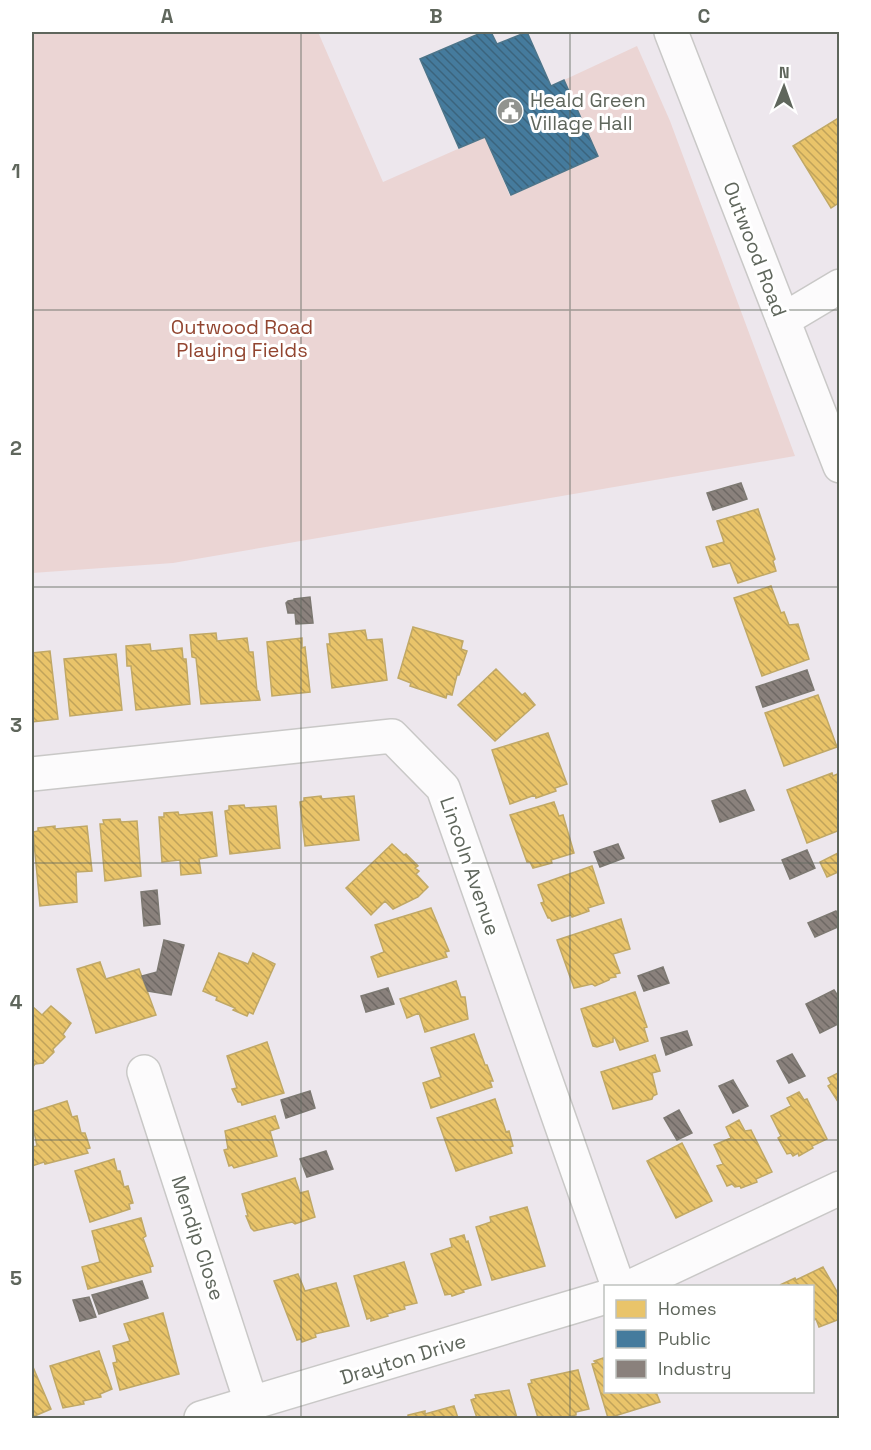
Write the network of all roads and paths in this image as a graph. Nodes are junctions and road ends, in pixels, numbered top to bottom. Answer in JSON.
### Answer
{"nodes":[{"id":1,"x":671,"y":32,"type":"edge"},
{"id":2,"x":840,"y":286,"type":"edge"},
{"id":3,"x":783,"y":320,"type":"junction"},
{"id":4,"x":840,"y":466,"type":"edge"},
{"id":5,"x":32,"y":774,"type":"edge"},
{"id":6,"x":144,"y":1072,"type":"dead end"},
{"id":7,"x":840,"y":1188,"type":"edge"},
{"id":8,"x":617,"y":1285,"type":"edge"},
{"id":9,"x":637,"y":1285,"type":"edge"},
{"id":10,"x":604,"y":1298,"type":"edge"},
{"id":11,"x":252,"y":1405,"type":"junction"},
{"id":12,"x":201,"y":1419,"type":"edge"}],
"edges":[{"from":1,"to":3,"type":"street","name":"Outwood Road"},
{"from":2,"to":3,"type":"street"},
{"from":3,"to":4,"type":"street","name":"Outwood Road"},
{"from":5,"to":8,"type":"street","name":"Lincoln Avenue"},
{"from":6,"to":11,"type":"street","name":"Mendip Close"},
{"from":7,"to":9,"type":"street"},
{"from":10,"to":11,"type":"street","name":"Drayton Drive"},
{"from":11,"to":12,"type":"street","name":"Drayton Drive"}]}
